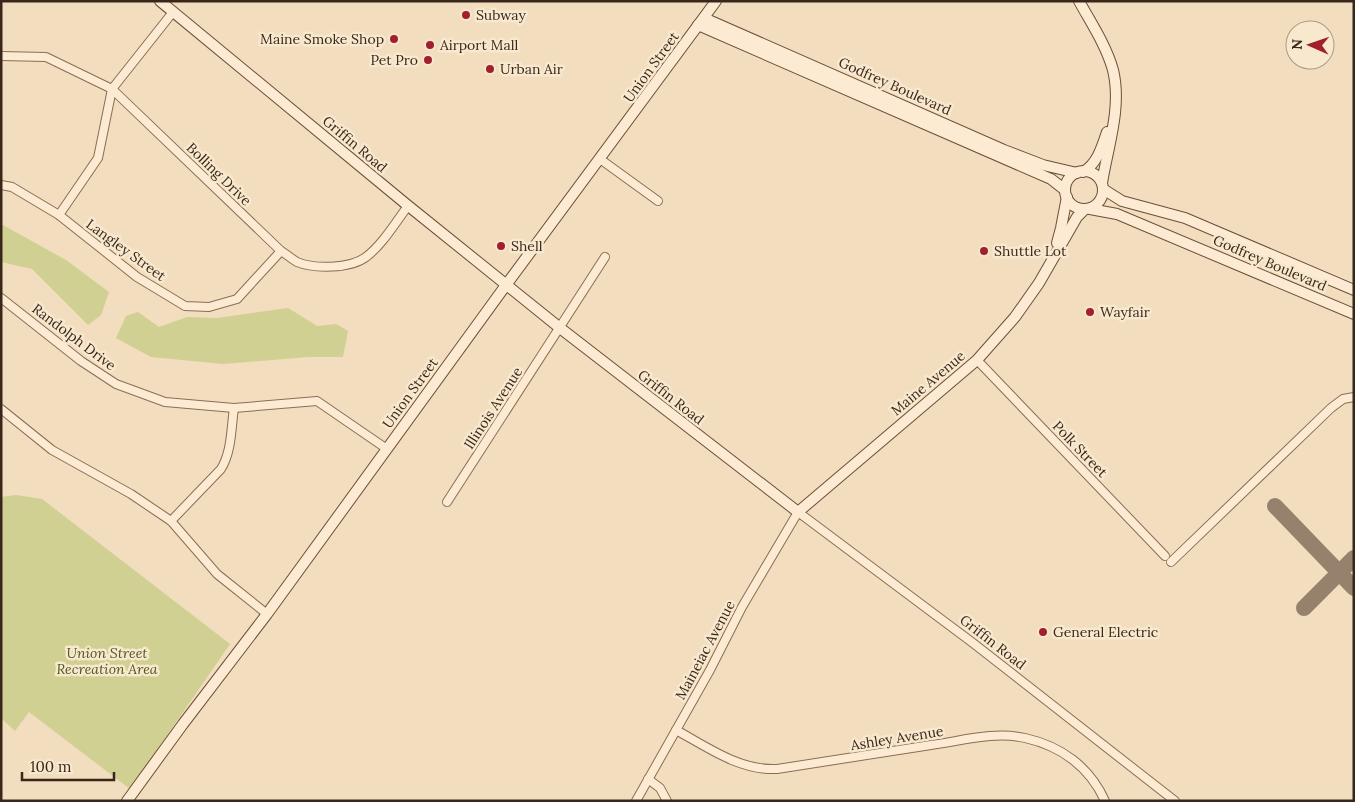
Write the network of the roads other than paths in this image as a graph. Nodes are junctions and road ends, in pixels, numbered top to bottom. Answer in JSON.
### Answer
{"nodes":[{"id":1,"x":160,"y":1,"type":"edge"},
{"id":2,"x":716,"y":1,"type":"edge"},
{"id":3,"x":1079,"y":1,"type":"edge"},
{"id":4,"x":174,"y":12,"type":"junction"},
{"id":5,"x":701,"y":22,"type":"junction"},
{"id":6,"x":1,"y":56,"type":"edge"},
{"id":7,"x":112,"y":89,"type":"junction"},
{"id":8,"x":1115,"y":105,"type":"junction"},
{"id":9,"x":600,"y":159,"type":"junction"},
{"id":10,"x":1080,"y":172,"type":"junction"},
{"id":11,"x":1,"y":185,"type":"edge"},
{"id":12,"x":1103,"y":186,"type":"junction"},
{"id":13,"x":1066,"y":194,"type":"junction"},
{"id":14,"x":658,"y":201,"type":"dead end"},
{"id":15,"x":408,"y":206,"type":"junction"},
{"id":16,"x":1088,"y":209,"type":"junction"},
{"id":17,"x":59,"y":215,"type":"junction"},
{"id":18,"x":281,"y":251,"type":"junction"},
{"id":19,"x":1055,"y":256,"type":"junction"},
{"id":20,"x":605,"y":257,"type":"dead end"},
{"id":21,"x":506,"y":285,"type":"junction"},
{"id":22,"x":1354,"y":290,"type":"edge"},
{"id":23,"x":1,"y":298,"type":"edge"},
{"id":24,"x":1354,"y":314,"type":"edge"},
{"id":25,"x":560,"y":328,"type":"junction"},
{"id":26,"x":977,"y":360,"type":"junction"},
{"id":27,"x":1354,"y":397,"type":"edge"},
{"id":28,"x":234,"y":408,"type":"junction"},
{"id":29,"x":1,"y":409,"type":"edge"},
{"id":30,"x":386,"y":449,"type":"junction"},
{"id":31,"x":447,"y":502,"type":"dead end"},
{"id":32,"x":798,"y":512,"type":"junction"},
{"id":33,"x":172,"y":521,"type":"junction"},
{"id":34,"x":267,"y":614,"type":"junction"},
{"id":35,"x":676,"y":730,"type":"junction"},
{"id":36,"x":648,"y":779,"type":"junction"},
{"id":37,"x":127,"y":801,"type":"edge"},
{"id":38,"x":636,"y":801,"type":"edge"},
{"id":39,"x":667,"y":801,"type":"edge"},
{"id":40,"x":1105,"y":801,"type":"edge"},
{"id":41,"x":1175,"y":801,"type":"edge"}],
"edges":[{"from":1,"to":4,"type":"street","name":"Griffin Road"},
{"from":2,"to":5,"type":"street","name":"Union Street"},
{"from":3,"to":8,"type":"street"},
{"from":4,"to":7,"type":"street"},
{"from":4,"to":15,"type":"street","name":"Griffin Road"},
{"from":5,"to":9,"type":"street","name":"Union Street"},
{"from":5,"to":10,"type":"street","name":"Godfrey Boulevard"},
{"from":5,"to":13,"type":"street","name":"Godfrey Boulevard"},
{"from":6,"to":7,"type":"street","name":"Bolling Drive"},
{"from":7,"to":17,"type":"street"},
{"from":7,"to":18,"type":"street","name":"Bolling Drive"},
{"from":8,"to":10,"type":"street"},
{"from":8,"to":12,"type":"street"},
{"from":9,"to":14,"type":"street"},
{"from":9,"to":21,"type":"street","name":"Union Street"},
{"from":10,"to":12,"type":"street"},
{"from":10,"to":13,"type":"street"},
{"from":11,"to":17,"type":"street","name":"Langley Street"},
{"from":12,"to":16,"type":"street"},
{"from":12,"to":22,"type":"street","name":"Godfrey Boulevard"},
{"from":13,"to":16,"type":"street"},
{"from":13,"to":19,"type":"street","name":"Maine Avenue"},
{"from":15,"to":18,"type":"street","name":"Bolling Drive"},
{"from":15,"to":21,"type":"street","name":"Griffin Road"},
{"from":16,"to":19,"type":"street","name":"Maine Avenue"},
{"from":16,"to":24,"type":"street","name":"Godfrey Boulevard"},
{"from":17,"to":18,"type":"street","name":"Langley Street"},
{"from":19,"to":26,"type":"street","name":"Maine Avenue"},
{"from":20,"to":25,"type":"street","name":"Illinois Avenue"},
{"from":21,"to":25,"type":"street","name":"Griffin Road"},
{"from":21,"to":30,"type":"street","name":"Union Street"},
{"from":23,"to":28,"type":"street","name":"Randolph Drive"},
{"from":25,"to":31,"type":"street","name":"Illinois Avenue"},
{"from":25,"to":32,"type":"street","name":"Griffin Road"},
{"from":26,"to":27,"type":"street","name":"Polk Street"},
{"from":26,"to":32,"type":"street","name":"Maine Avenue"},
{"from":28,"to":30,"type":"street","name":"Randolph Drive"},
{"from":28,"to":33,"type":"street"},
{"from":29,"to":33,"type":"street"},
{"from":30,"to":34,"type":"street","name":"Union Street"},
{"from":32,"to":35,"type":"street","name":"Maineiac Avenue"},
{"from":32,"to":41,"type":"street","name":"Griffin Road"},
{"from":33,"to":34,"type":"street"},
{"from":34,"to":37,"type":"street","name":"Union Street"},
{"from":35,"to":36,"type":"street","name":"Maineiac Avenue"},
{"from":35,"to":40,"type":"street","name":"Ashley Avenue"},
{"from":36,"to":38,"type":"street","name":"Maineiac Avenue"},
{"from":36,"to":39,"type":"street"}]}
